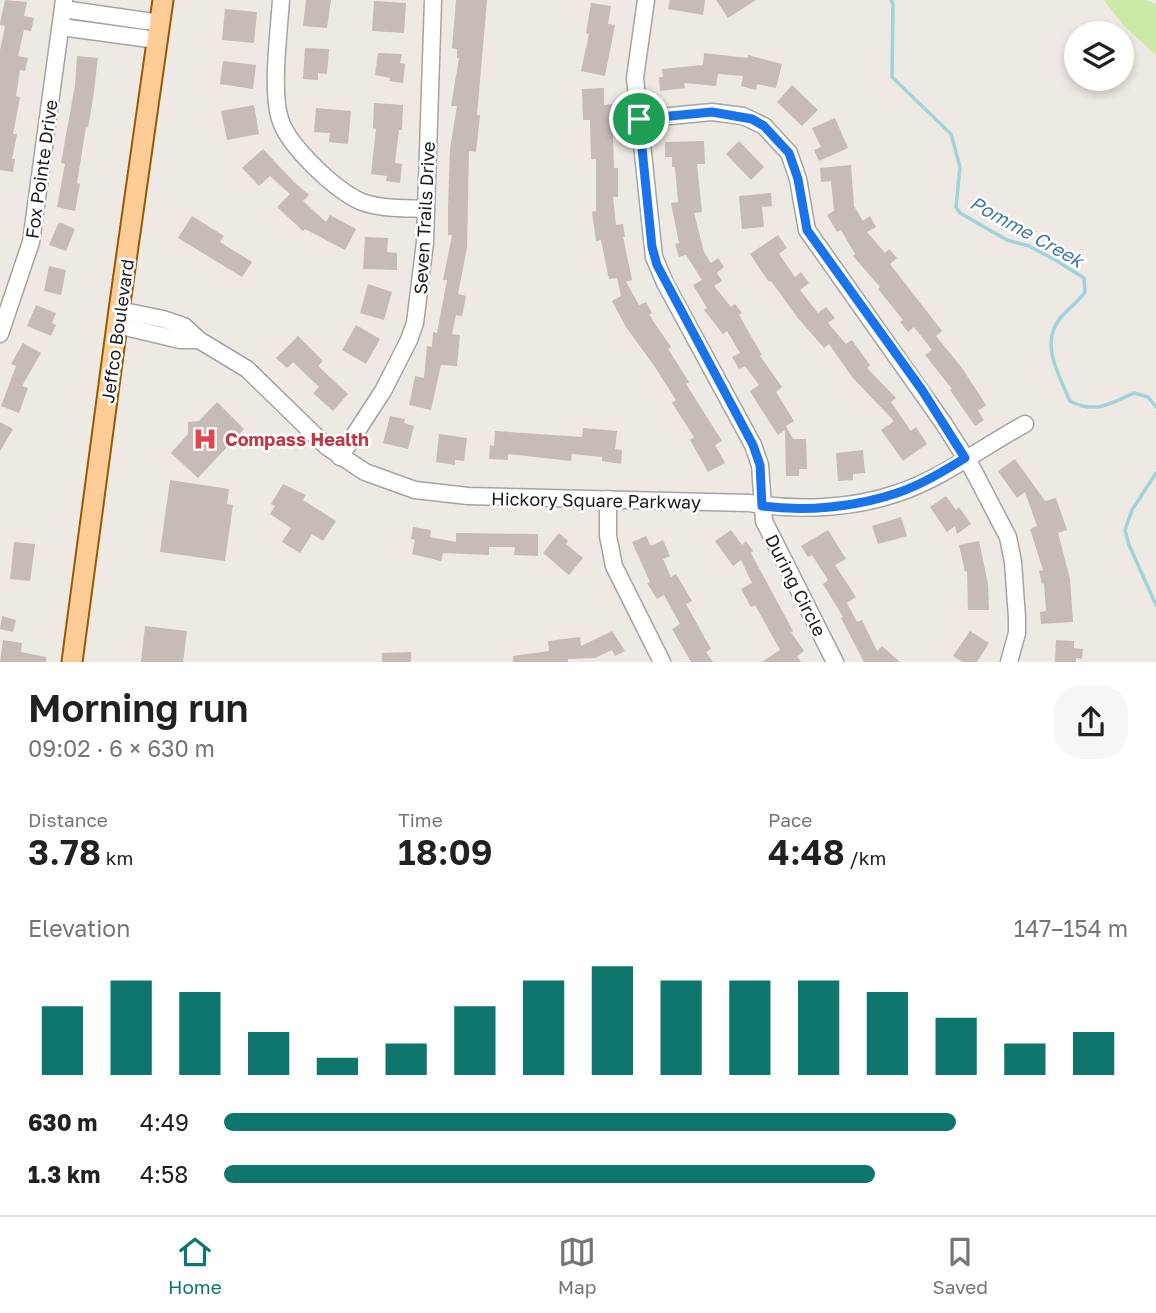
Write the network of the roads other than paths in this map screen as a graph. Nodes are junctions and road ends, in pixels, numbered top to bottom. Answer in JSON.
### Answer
{"nodes":[{"id":1,"x":163,"y":0,"type":"edge"},
{"id":2,"x":281,"y":0,"type":"edge"},
{"id":3,"x":433,"y":0,"type":"edge"},
{"id":4,"x":646,"y":0,"type":"edge"},
{"id":5,"x":64,"y":5,"type":"edge"},
{"id":6,"x":61,"y":27,"type":"junction"},
{"id":7,"x":159,"y":31,"type":"junction"},
{"id":8,"x":639,"y":119,"type":"junction"},
{"id":9,"x":426,"y":209,"type":"junction"},
{"id":10,"x":118,"y":317,"type":"junction"},
{"id":11,"x":0,"y":334,"type":"edge"},
{"id":12,"x":1025,"y":424,"type":"dead end"},
{"id":13,"x":340,"y":457,"type":"junction"},
{"id":14,"x":965,"y":458,"type":"junction"},
{"id":15,"x":608,"y":499,"type":"junction"},
{"id":16,"x":762,"y":506,"type":"junction"},
{"id":17,"x":659,"y":661,"type":"edge"},
{"id":18,"x":72,"y":662,"type":"edge"},
{"id":19,"x":835,"y":662,"type":"edge"},
{"id":20,"x":1009,"y":662,"type":"edge"}],
"edges":[{"from":1,"to":7,"type":"main road","name":"Jeffco Boulevard"},
{"from":2,"to":9,"type":"street"},
{"from":3,"to":9,"type":"street","name":"Seven Trails Drive"},
{"from":4,"to":8,"type":"street","name":"During Circle"},
{"from":5,"to":6,"type":"street","name":"Fox Pointe Drive"},
{"from":5,"to":7,"type":"street"},
{"from":6,"to":7,"type":"street"},
{"from":6,"to":11,"type":"street","name":"Fox Pointe Drive"},
{"from":7,"to":10,"type":"main road","name":"Jeffco Boulevard"},
{"from":8,"to":14,"type":"street"},
{"from":8,"to":16,"type":"street","name":"During Circle"},
{"from":9,"to":13,"type":"street","name":"Seven Trails Drive"},
{"from":10,"to":13,"type":"street","name":"Hickory Square Parkway"},
{"from":10,"to":18,"type":"main road","name":"Jeffco Boulevard"},
{"from":12,"to":14,"type":"street","name":"Hickory Square Parkway"},
{"from":13,"to":15,"type":"street","name":"Hickory Square Parkway"},
{"from":14,"to":16,"type":"street","name":"Hickory Square Parkway"},
{"from":14,"to":20,"type":"street"},
{"from":15,"to":16,"type":"street","name":"Hickory Square Parkway"},
{"from":15,"to":17,"type":"street"},
{"from":16,"to":19,"type":"street","name":"During Circle"}]}
